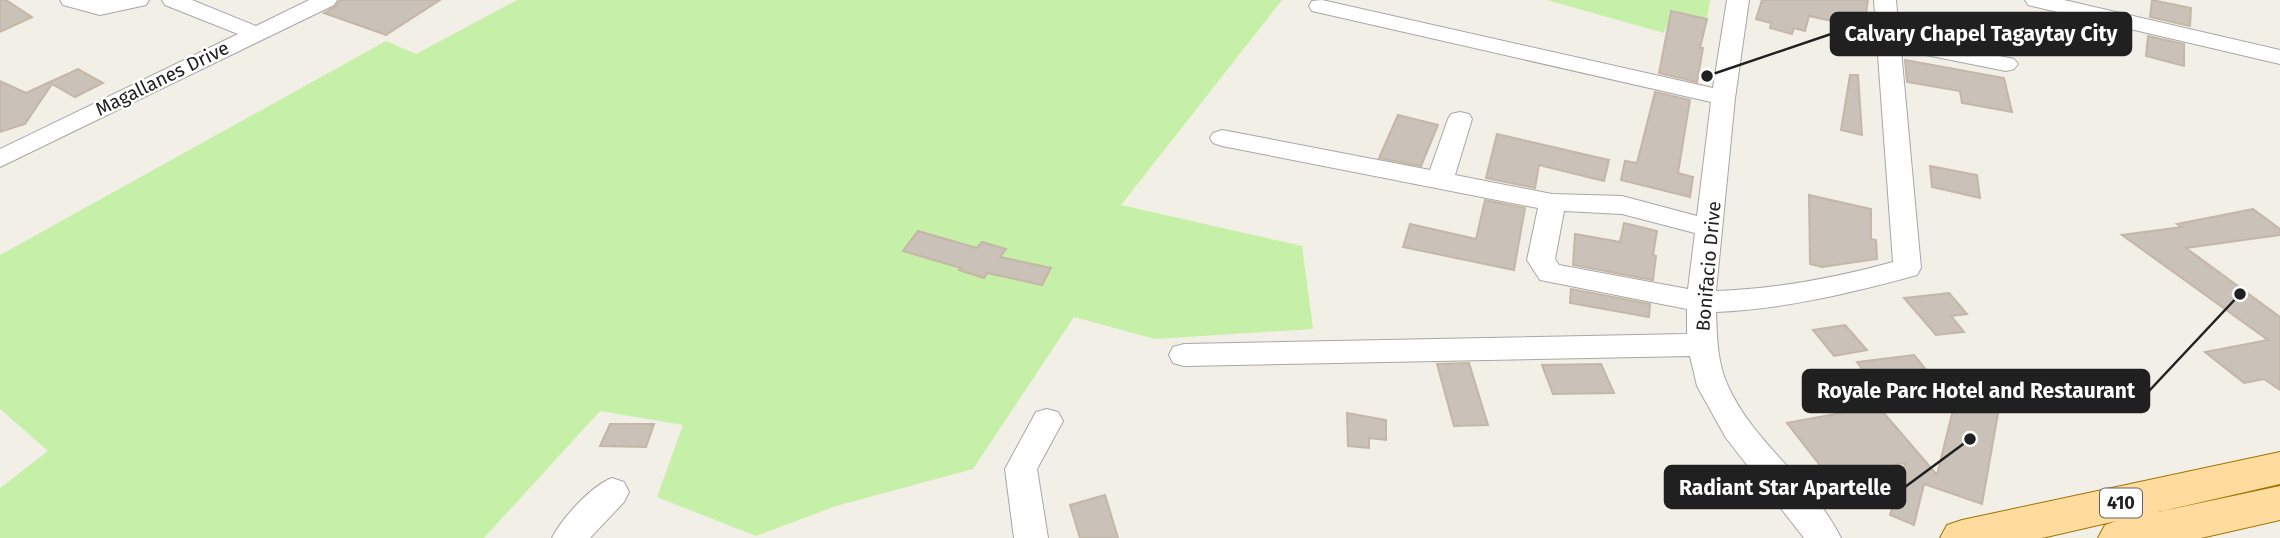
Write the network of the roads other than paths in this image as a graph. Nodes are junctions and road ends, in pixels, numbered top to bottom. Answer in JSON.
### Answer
{"nodes":[{"id":1,"x":71,"y":0,"type":"edge"},
{"id":2,"x":138,"y":0,"type":"edge"},
{"id":3,"x":173,"y":0,"type":"edge"},
{"id":4,"x":326,"y":0,"type":"edge"},
{"id":5,"x":1738,"y":0,"type":"edge"},
{"id":6,"x":1885,"y":0,"type":"edge"},
{"id":7,"x":2036,"y":0,"type":"edge"},
{"id":8,"x":1320,"y":6,"type":"dead end"},
{"id":9,"x":2116,"y":9,"type":"edge"},
{"id":10,"x":255,"y":33,"type":"junction"},
{"id":11,"x":1888,"y":41,"type":"junction"},
{"id":12,"x":2280,"y":57,"type":"edge"},
{"id":13,"x":2006,"y":64,"type":"dead end"},
{"id":14,"x":1723,"y":98,"type":"junction"},
{"id":15,"x":1460,"y":119,"type":"dead end"},
{"id":16,"x":1222,"y":138,"type":"dead end"},
{"id":17,"x":0,"y":159,"type":"edge"},
{"id":18,"x":1440,"y":180,"type":"junction"},
{"id":19,"x":1552,"y":202,"type":"junction"},
{"id":20,"x":1710,"y":228,"type":"junction"},
{"id":21,"x":1701,"y":302,"type":"junction"},
{"id":22,"x":1702,"y":345,"type":"junction"},
{"id":23,"x":1184,"y":355,"type":"dead end"},
{"id":24,"x":1048,"y":421,"type":"dead end"},
{"id":25,"x":2280,"y":468,"type":"edge"},
{"id":26,"x":612,"y":492,"type":"dead end"},
{"id":27,"x":2280,"y":503,"type":"edge"},
{"id":28,"x":569,"y":538,"type":"edge"},
{"id":29,"x":1031,"y":538,"type":"edge"},
{"id":30,"x":1824,"y":538,"type":"edge"},
{"id":31,"x":1962,"y":538,"type":"edge"},
{"id":32,"x":2120,"y":538,"type":"edge"}],
"edges":[{"from":1,"to":2,"type":"street"},
{"from":3,"to":10,"type":"street"},
{"from":4,"to":10,"type":"street","name":"Magallanes Drive"},
{"from":5,"to":14,"type":"street","name":"Bonifacio Drive"},
{"from":6,"to":11,"type":"street"},
{"from":7,"to":9,"type":"street"},
{"from":8,"to":14,"type":"street"},
{"from":9,"to":12,"type":"street"},
{"from":10,"to":17,"type":"street","name":"Magallanes Drive"},
{"from":11,"to":13,"type":"street"},
{"from":11,"to":21,"type":"street"},
{"from":14,"to":20,"type":"street","name":"Bonifacio Drive"},
{"from":15,"to":18,"type":"street"},
{"from":16,"to":18,"type":"street"},
{"from":18,"to":19,"type":"street"},
{"from":19,"to":20,"type":"street"},
{"from":19,"to":21,"type":"street"},
{"from":20,"to":21,"type":"street","name":"Bonifacio Drive"},
{"from":21,"to":22,"type":"street","name":"Bonifacio Drive"},
{"from":22,"to":23,"type":"street"},
{"from":22,"to":30,"type":"street","name":"Bonifacio Drive"},
{"from":24,"to":29,"type":"street"},
{"from":25,"to":31,"type":"main road","number":"410"},
{"from":26,"to":28,"type":"street"},
{"from":27,"to":32,"type":"main road","number":"410"}]}
